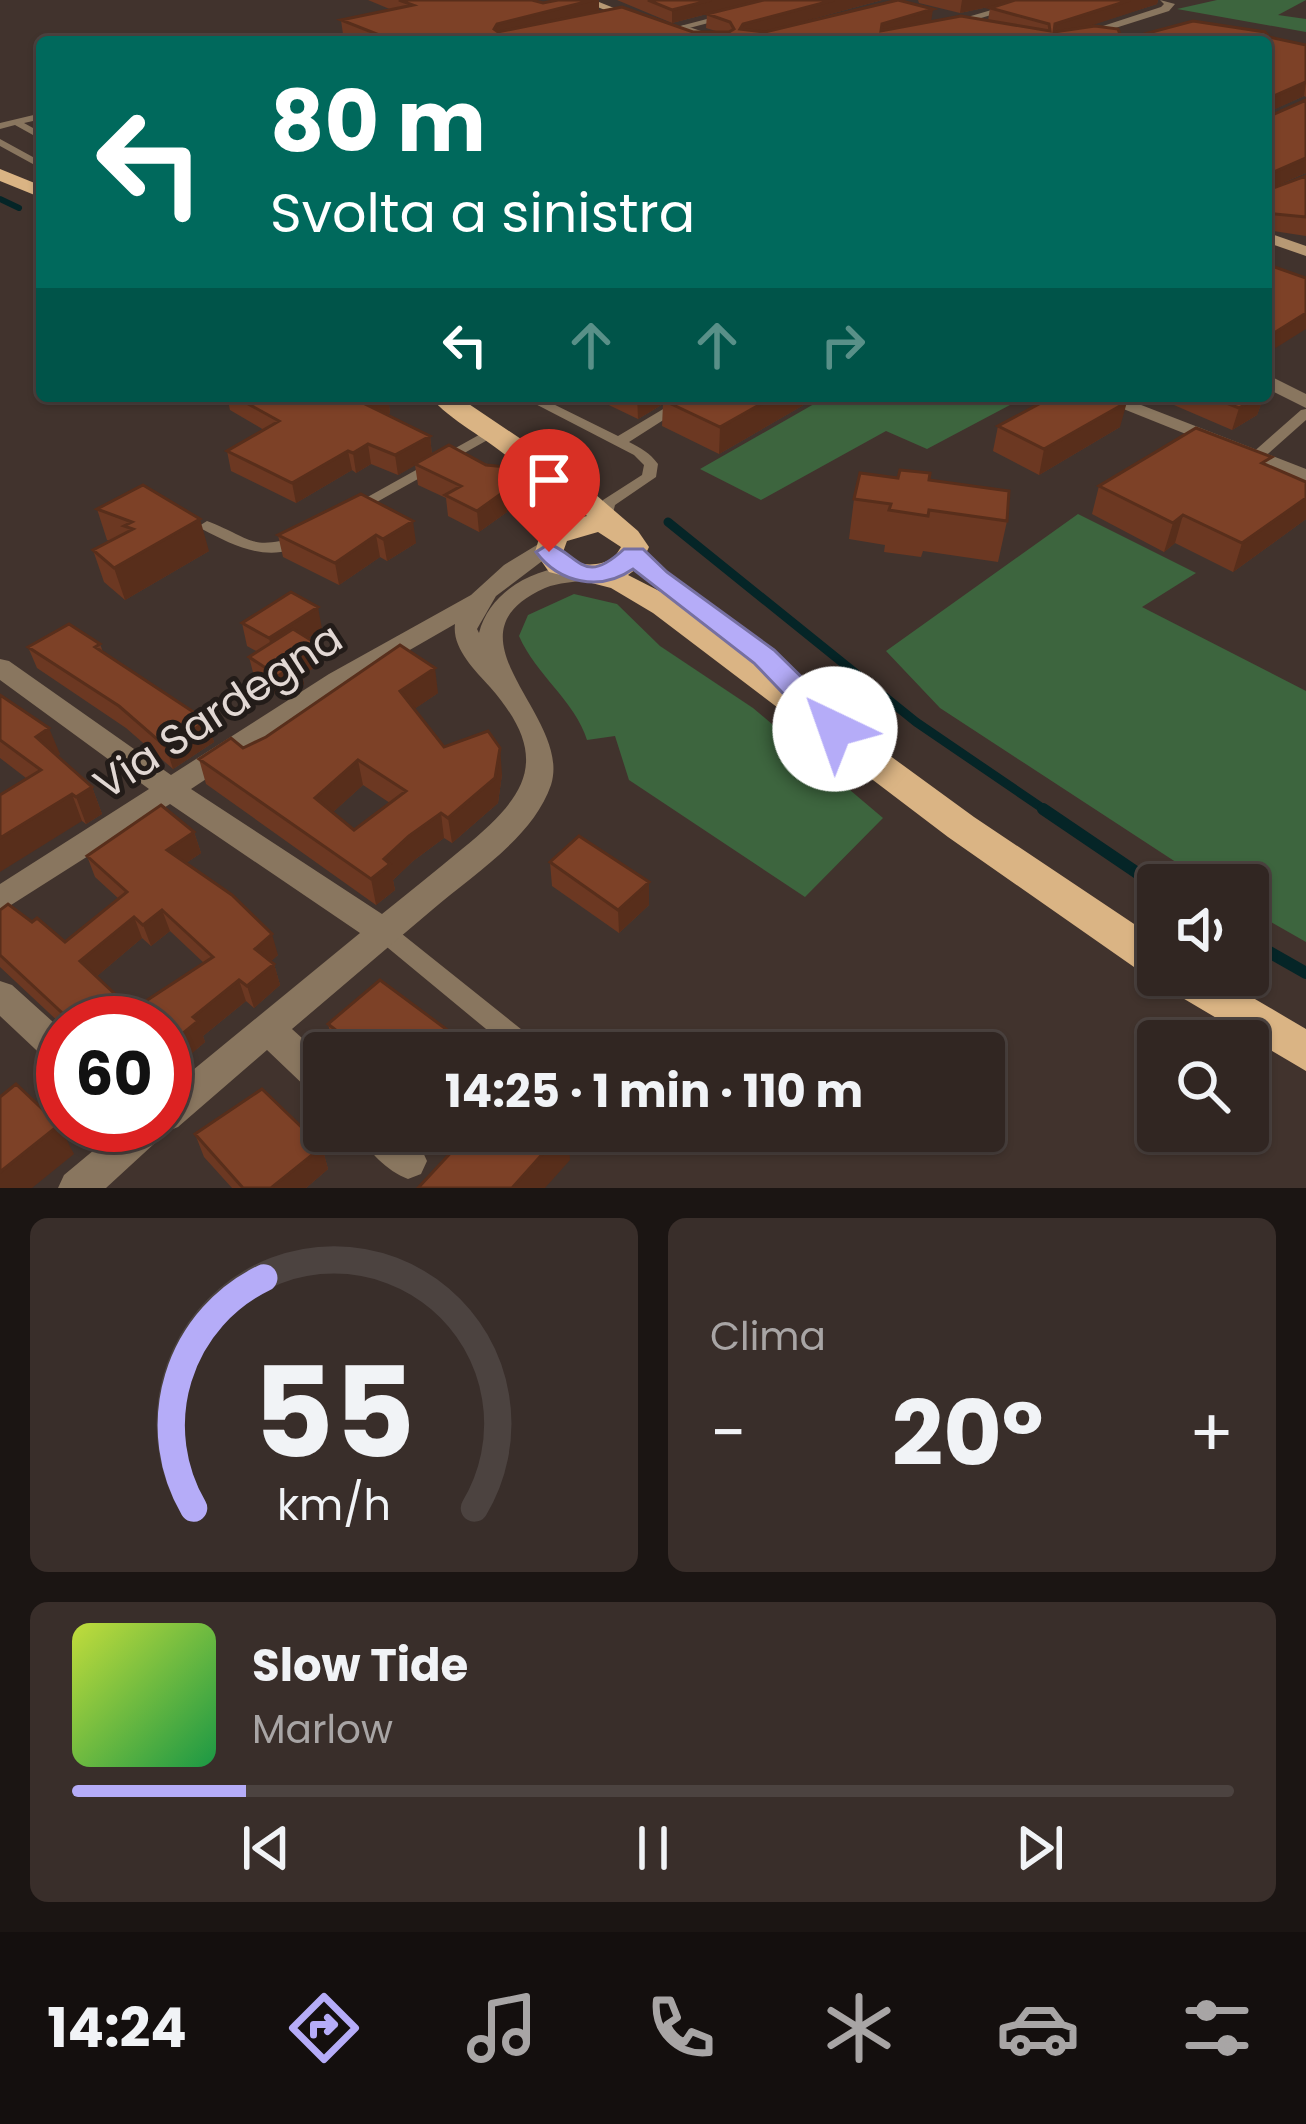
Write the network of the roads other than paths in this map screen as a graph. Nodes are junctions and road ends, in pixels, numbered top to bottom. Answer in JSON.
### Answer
{"nodes":[{"id":1,"x":590,"y":0,"type":"edge"},
{"id":2,"x":789,"y":0,"type":"edge"},
{"id":3,"x":1037,"y":0,"type":"edge"},
{"id":4,"x":1164,"y":9,"type":"edge"},
{"id":5,"x":622,"y":13,"type":"junction"},
{"id":6,"x":940,"y":16,"type":"edge"},
{"id":7,"x":600,"y":18,"type":"edge"},
{"id":8,"x":962,"y":22,"type":"junction"},
{"id":9,"x":981,"y":27,"type":"edge"},
{"id":10,"x":679,"y":31,"type":"junction"},
{"id":11,"x":1092,"y":32,"type":"junction"},
{"id":12,"x":669,"y":36,"type":"edge"},
{"id":13,"x":690,"y":36,"type":"edge"},
{"id":14,"x":700,"y":36,"type":"edge"},
{"id":15,"x":910,"y":36,"type":"edge"},
{"id":16,"x":1079,"y":36,"type":"edge"},
{"id":17,"x":1109,"y":36,"type":"edge"},
{"id":18,"x":36,"y":117,"type":"edge"},
{"id":19,"x":16,"y":122,"type":"junction"},
{"id":20,"x":0,"y":126,"type":"edge"},
{"id":21,"x":36,"y":134,"type":"edge"},
{"id":22,"x":0,"y":142,"type":"edge"},
{"id":23,"x":36,"y":164,"type":"edge"},
{"id":24,"x":36,"y":169,"type":"edge"},
{"id":25,"x":5,"y":176,"type":"edge"},
{"id":26,"x":36,"y":190,"type":"edge"},
{"id":27,"x":1272,"y":239,"type":"edge"},
{"id":28,"x":1306,"y":251,"type":"edge"},
{"id":29,"x":1272,"y":383,"type":"edge"},
{"id":30,"x":1306,"y":398,"type":"edge"},
{"id":31,"x":451,"y":402,"type":"edge"},
{"id":32,"x":539,"y":402,"type":"edge"},
{"id":33,"x":684,"y":402,"type":"edge"},
{"id":34,"x":1115,"y":402,"type":"edge"},
{"id":35,"x":1306,"y":413,"type":"edge"},
{"id":36,"x":1176,"y":428,"type":"junction"},
{"id":37,"x":495,"y":430,"type":"junction"},
{"id":38,"x":619,"y":442,"type":"junction"},
{"id":39,"x":524,"y":452,"type":"junction"},
{"id":40,"x":1255,"y":458,"type":"junction"},
{"id":41,"x":1306,"y":476,"type":"edge"},
{"id":42,"x":571,"y":486,"type":"junction"},
{"id":43,"x":1306,"y":487,"type":"edge"},
{"id":44,"x":625,"y":493,"type":"junction"},
{"id":45,"x":332,"y":522,"type":"edge"},
{"id":46,"x":207,"y":526,"type":"dead end"},
{"id":47,"x":312,"y":533,"type":"edge"},
{"id":48,"x":618,"y":533,"type":"junction"},
{"id":49,"x":552,"y":541,"type":"junction"},
{"id":50,"x":587,"y":574,"type":"junction"},
{"id":51,"x":483,"y":596,"type":"junction"},
{"id":52,"x":0,"y":668,"type":"edge"},
{"id":53,"x":506,"y":690,"type":"junction"},
{"id":54,"x":835,"y":729,"type":"junction"},
{"id":55,"x":171,"y":790,"type":"junction"},
{"id":56,"x":0,"y":900,"type":"edge"},
{"id":57,"x":384,"y":932,"type":"junction"},
{"id":58,"x":1137,"y":948,"type":"edge"},
{"id":59,"x":0,"y":994,"type":"edge"},
{"id":60,"x":1205,"y":996,"type":"edge"},
{"id":61,"x":1236,"y":1020,"type":"edge"},
{"id":62,"x":36,"y":1028,"type":"edge"},
{"id":63,"x":268,"y":1029,"type":"junction"},
{"id":64,"x":507,"y":1032,"type":"edge"},
{"id":65,"x":1269,"y":1041,"type":"edge"},
{"id":66,"x":1306,"y":1052,"type":"edge"},
{"id":67,"x":303,"y":1062,"type":"edge"},
{"id":68,"x":192,"y":1091,"type":"edge"},
{"id":69,"x":119,"y":1152,"type":"edge"},
{"id":70,"x":398,"y":1152,"type":"edge"},
{"id":71,"x":407,"y":1161,"type":"dead end"},
{"id":72,"x":77,"y":1188,"type":"edge"}],
"edges":[{"from":1,"to":5,"type":"street"},
{"from":2,"to":10,"type":"street"},
{"from":3,"to":8,"type":"street"},
{"from":4,"to":11,"type":"street"},
{"from":5,"to":7,"type":"lane"},
{"from":5,"to":10,"type":"street"},
{"from":6,"to":8,"type":"street"},
{"from":8,"to":9,"type":"street"},
{"from":8,"to":15,"type":"street"},
{"from":10,"to":12,"type":"street"},
{"from":10,"to":13,"type":"street"},
{"from":10,"to":14,"type":"lane"},
{"from":11,"to":16,"type":"street"},
{"from":11,"to":17,"type":"street"},
{"from":18,"to":19,"type":"lane"},
{"from":19,"to":20,"type":"lane"},
{"from":19,"to":21,"type":"lane"},
{"from":22,"to":23,"type":"lane"},
{"from":24,"to":25,"type":"lane"},
{"from":25,"to":26,"type":"main road"},
{"from":27,"to":28,"type":"street"},
{"from":29,"to":30,"type":"street"},
{"from":31,"to":37,"type":"main road"},
{"from":32,"to":38,"type":"lane"},
{"from":33,"to":38,"type":"lane"},
{"from":34,"to":36,"type":"street"},
{"from":35,"to":40,"type":"lane"},
{"from":36,"to":40,"type":"street"},
{"from":36,"to":43,"type":"street"},
{"from":37,"to":39,"type":"main road"},
{"from":37,"to":45,"type":"lane"},
{"from":38,"to":44,"type":"lane"},
{"from":39,"to":42,"type":"main road"},
{"from":39,"to":49,"type":"main road"},
{"from":40,"to":41,"type":"street"},
{"from":42,"to":44,"type":"lane"},
{"from":42,"to":48,"type":"main road"},
{"from":44,"to":48,"type":"lane"},
{"from":46,"to":47,"type":"lane"},
{"from":48,"to":49,"type":"main road"},
{"from":48,"to":50,"type":"main road"},
{"from":48,"to":54,"type":"main road"},
{"from":49,"to":50,"type":"main road"},
{"from":49,"to":51,"type":"street","name":"Via Sardegna"},
{"from":50,"to":53,"type":"street"},
{"from":50,"to":54,"type":"main road"},
{"from":51,"to":53,"type":"street"},
{"from":51,"to":55,"type":"street","name":"Via Sardegna"},
{"from":52,"to":55,"type":"street"},
{"from":53,"to":57,"type":"street"},
{"from":54,"to":58,"type":"main road"},
{"from":55,"to":56,"type":"street","name":"Via Sardegna"},
{"from":55,"to":57,"type":"street"},
{"from":57,"to":63,"type":"street"},
{"from":57,"to":64,"type":"lane"},
{"from":59,"to":62,"type":"street"},
{"from":60,"to":61,"type":"main road"},
{"from":63,"to":67,"type":"street"},
{"from":63,"to":68,"type":"street"},
{"from":65,"to":66,"type":"main road"},
{"from":69,"to":72,"type":"street"},
{"from":70,"to":71,"type":"street"}]}
